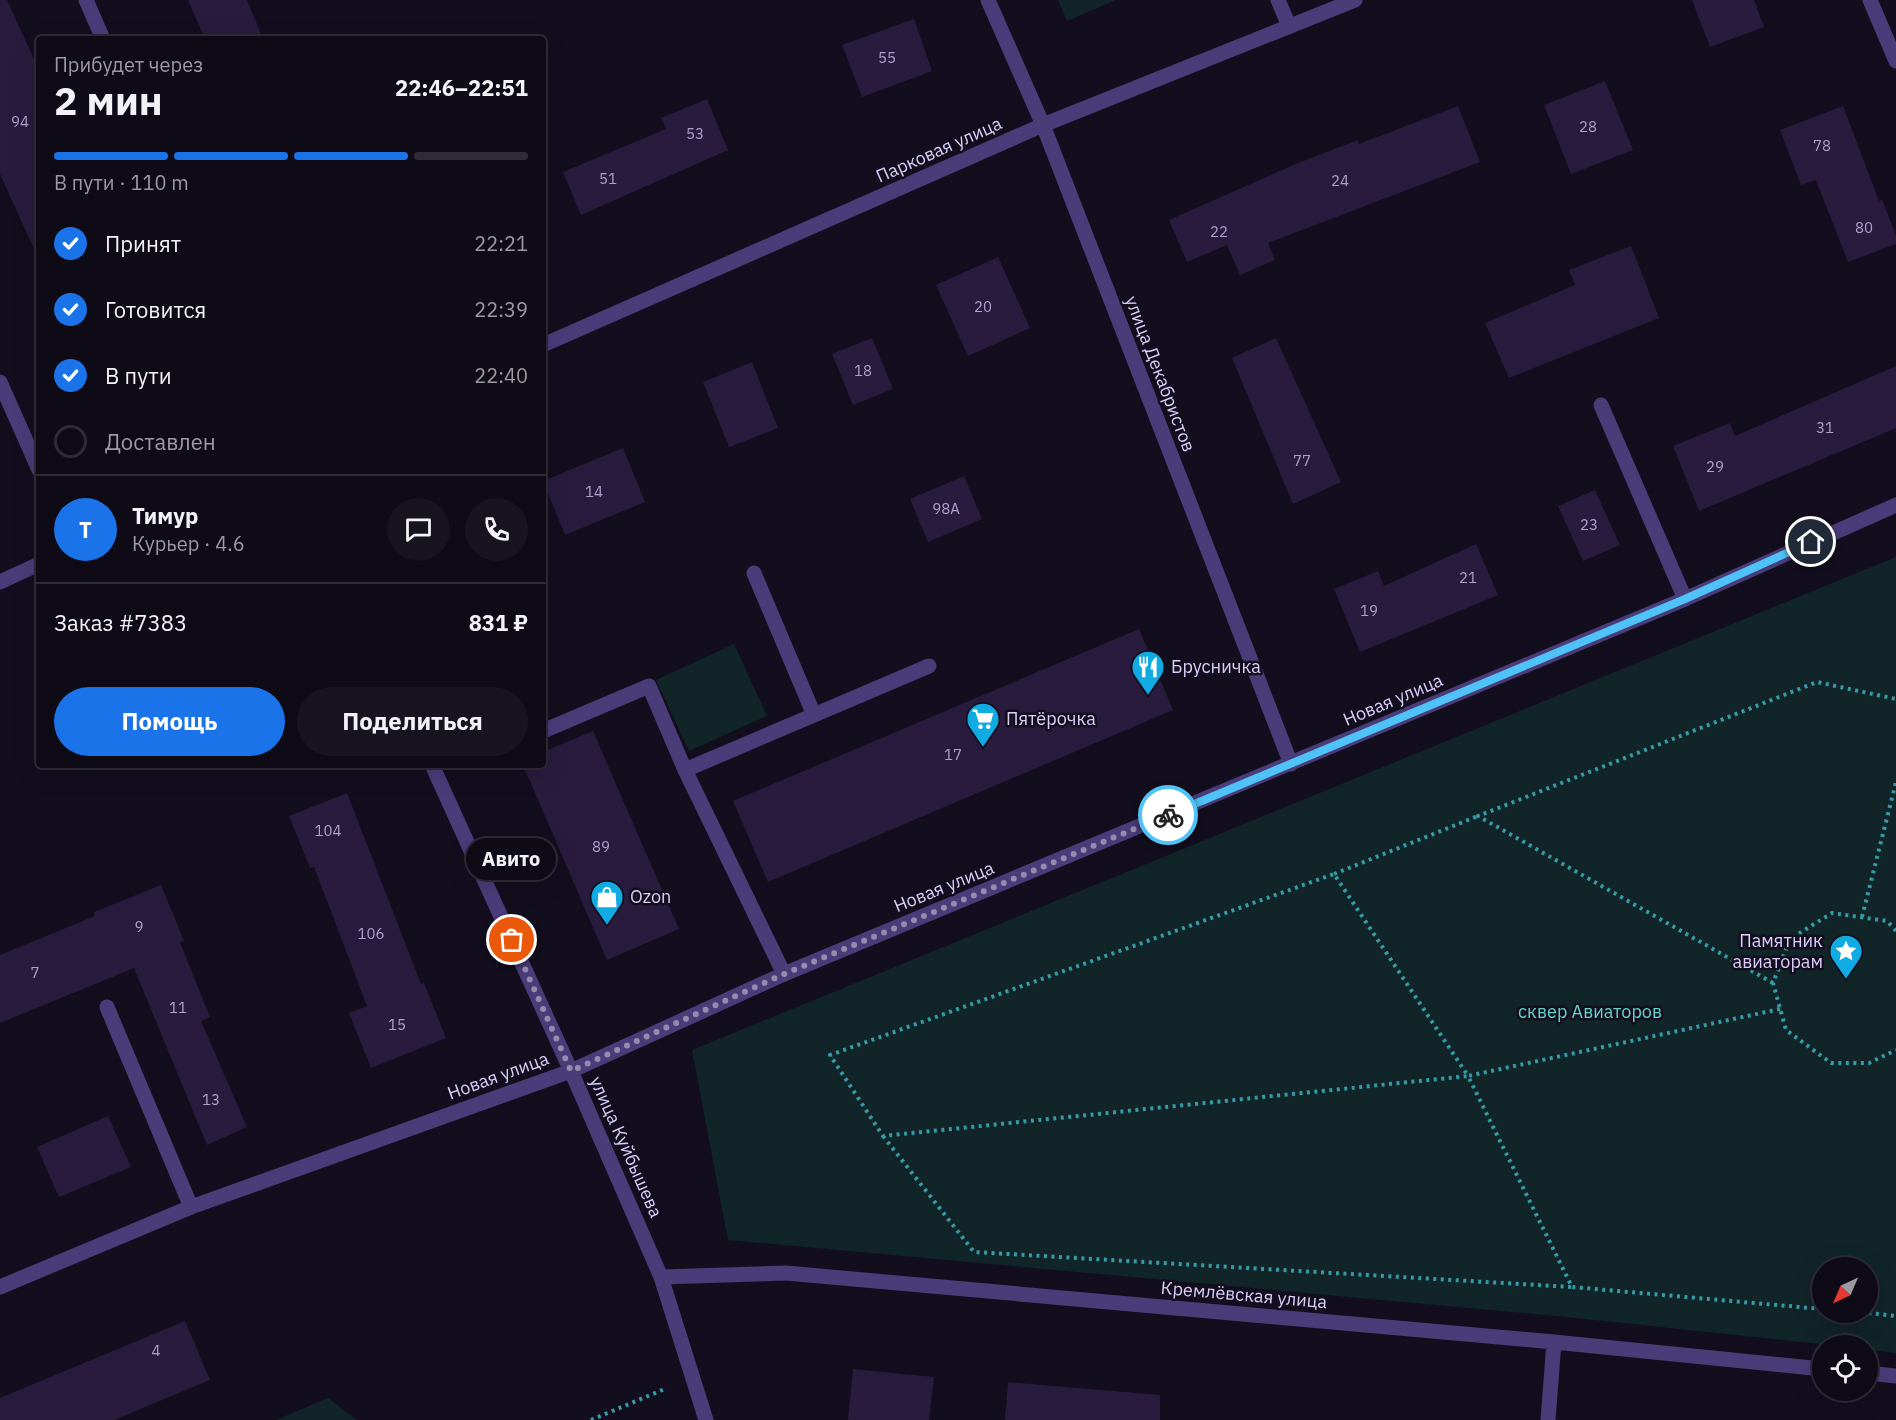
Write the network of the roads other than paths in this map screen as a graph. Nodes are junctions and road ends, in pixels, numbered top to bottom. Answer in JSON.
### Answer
{"nodes":[{"id":1,"x":86,"y":0,"type":"edge"},
{"id":2,"x":988,"y":0,"type":"edge"},
{"id":3,"x":1278,"y":0,"type":"edge"},
{"id":4,"x":1355,"y":0,"type":"edge"},
{"id":5,"x":1870,"y":0,"type":"edge"},
{"id":6,"x":1289,"y":26,"type":"junction"},
{"id":7,"x":102,"y":36,"type":"edge"},
{"id":8,"x":1896,"y":61,"type":"edge"},
{"id":9,"x":1043,"y":125,"type":"junction"},
{"id":10,"x":546,"y":344,"type":"edge"},
{"id":11,"x":0,"y":382,"type":"edge"},
{"id":12,"x":1601,"y":405,"type":"dead end"},
{"id":13,"x":36,"y":463,"type":"edge"},
{"id":14,"x":1896,"y":505,"type":"edge"},
{"id":15,"x":36,"y":565,"type":"edge"},
{"id":16,"x":754,"y":573,"type":"dead end"},
{"id":17,"x":0,"y":582,"type":"edge"},
{"id":18,"x":1685,"y":599,"type":"junction"},
{"id":19,"x":929,"y":666,"type":"dead end"},
{"id":20,"x":814,"y":715,"type":"junction"},
{"id":21,"x":546,"y":730,"type":"edge"},
{"id":22,"x":1291,"y":764,"type":"junction"},
{"id":23,"x":433,"y":768,"type":"edge"},
{"id":24,"x":685,"y":770,"type":"junction"},
{"id":25,"x":784,"y":974,"type":"junction"},
{"id":26,"x":107,"y":1007,"type":"dead end"},
{"id":27,"x":571,"y":1071,"type":"junction"},
{"id":28,"x":191,"y":1207,"type":"junction"},
{"id":29,"x":661,"y":1276,"type":"junction"},
{"id":30,"x":0,"y":1287,"type":"edge"},
{"id":31,"x":1554,"y":1342,"type":"junction"},
{"id":32,"x":1812,"y":1368,"type":"edge"},
{"id":33,"x":1878,"y":1374,"type":"edge"},
{"id":34,"x":1896,"y":1376,"type":"edge"},
{"id":35,"x":706,"y":1420,"type":"edge"},
{"id":36,"x":1548,"y":1420,"type":"edge"}],
"edges":[{"from":1,"to":7,"type":"street"},
{"from":2,"to":9,"type":"street","name":"улица Декабристов"},
{"from":3,"to":6,"type":"street"},
{"from":4,"to":6,"type":"street","name":"Парковая улица"},
{"from":5,"to":8,"type":"street"},
{"from":6,"to":9,"type":"street","name":"Парковая улица"},
{"from":9,"to":10,"type":"street","name":"Парковая улица"},
{"from":9,"to":22,"type":"street","name":"улица Декабристов"},
{"from":11,"to":13,"type":"street"},
{"from":12,"to":18,"type":"street"},
{"from":14,"to":18,"type":"street","name":"Новая улица"},
{"from":15,"to":17,"type":"street"},
{"from":16,"to":20,"type":"street"},
{"from":18,"to":22,"type":"street","name":"Новая улица"},
{"from":19,"to":20,"type":"street"},
{"from":20,"to":24,"type":"street"},
{"from":21,"to":24,"type":"street"},
{"from":22,"to":25,"type":"street","name":"Новая улица"},
{"from":23,"to":27,"type":"street","name":"улица Куйбышева"},
{"from":24,"to":25,"type":"street"},
{"from":25,"to":27,"type":"street","name":"Новая улица"},
{"from":26,"to":28,"type":"street"},
{"from":27,"to":28,"type":"street","name":"Новая улица"},
{"from":27,"to":29,"type":"street","name":"улица Куйбышева"},
{"from":28,"to":30,"type":"street","name":"Новая улица"},
{"from":29,"to":31,"type":"street","name":"Кремлёвская улица"},
{"from":29,"to":35,"type":"street","name":"улица Куйбышева"},
{"from":31,"to":32,"type":"street","name":"Кремлёвская улица"},
{"from":31,"to":36,"type":"street"},
{"from":33,"to":34,"type":"street"}]}
